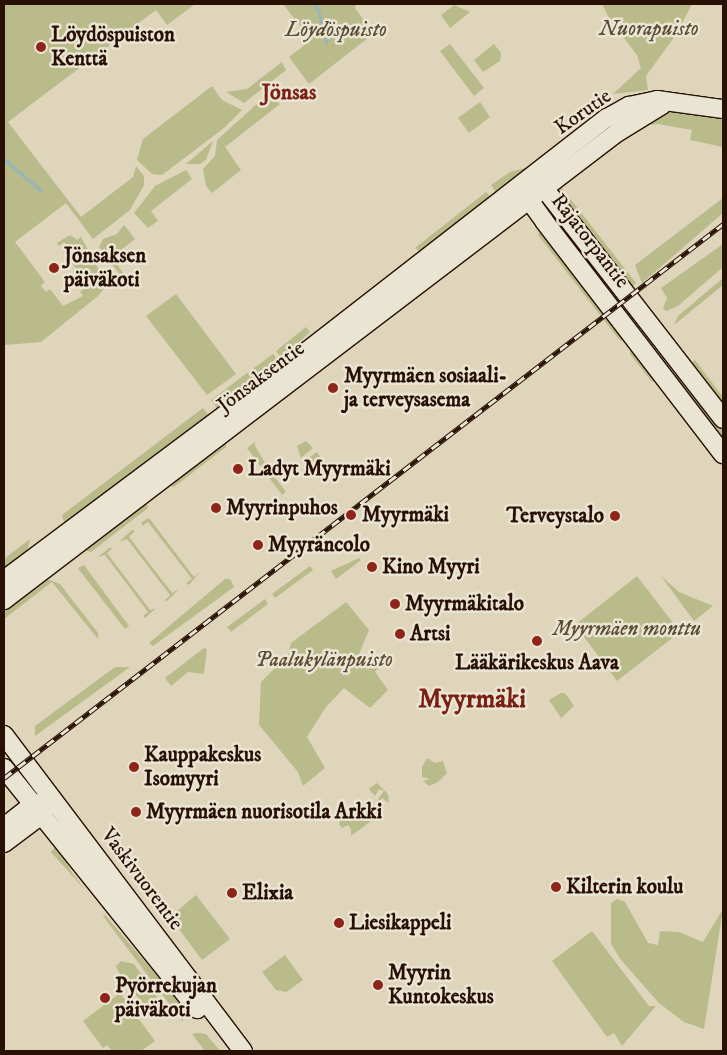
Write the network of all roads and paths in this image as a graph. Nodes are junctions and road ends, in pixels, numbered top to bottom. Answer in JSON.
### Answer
{"nodes":[{"id":1,"x":673,"y":102,"type":"junction"},
{"id":2,"x":723,"y":108,"type":"edge"},
{"id":3,"x":526,"y":181,"type":"junction"},
{"id":4,"x":544,"y":188,"type":"junction"},
{"id":5,"x":529,"y":200,"type":"junction"},
{"id":6,"x":723,"y":419,"type":"edge"},
{"id":7,"x":723,"y":454,"type":"edge"},
{"id":8,"x":4,"y":580,"type":"edge"},
{"id":9,"x":4,"y":600,"type":"edge"},
{"id":10,"x":4,"y":735,"type":"edge"},
{"id":11,"x":4,"y":768,"type":"edge"},
{"id":12,"x":53,"y":798,"type":"junction"},
{"id":13,"x":36,"y":810,"type":"junction"},
{"id":14,"x":4,"y":827,"type":"edge"},
{"id":15,"x":4,"y":843,"type":"edge"},
{"id":16,"x":229,"y":1051,"type":"edge"},
{"id":17,"x":243,"y":1051,"type":"edge"}],
"edges":[{"from":1,"to":2,"type":"main road","name":"Korutie"},
{"from":1,"to":3,"type":"main road","name":"Korutie"},
{"from":1,"to":4,"type":"main road","name":"Korutie"},
{"from":3,"to":4,"type":"main road","name":"Rajatorpantie"},
{"from":3,"to":5,"type":"main road","name":"Rajatorpantie"},
{"from":3,"to":8,"type":"main road","name":"Jönsaksentie"},
{"from":4,"to":5,"type":"main road","name":"Jönsaksentie"},
{"from":4,"to":6,"type":"main road","name":"Rajatorpantie"},
{"from":5,"to":7,"type":"main road","name":"Rajatorpantie"},
{"from":5,"to":9,"type":"main road","name":"Jönsaksentie"},
{"from":10,"to":12,"type":"main road","name":"Vaskivuorentie"},
{"from":11,"to":13,"type":"main road","name":"Vaskivuorentie"},
{"from":12,"to":13,"type":"main road"},
{"from":12,"to":17,"type":"main road","name":"Vaskivuorentie"},
{"from":13,"to":14,"type":"main road"},
{"from":13,"to":15,"type":"main road"},
{"from":13,"to":16,"type":"main road","name":"Vaskivuorentie"}]}
